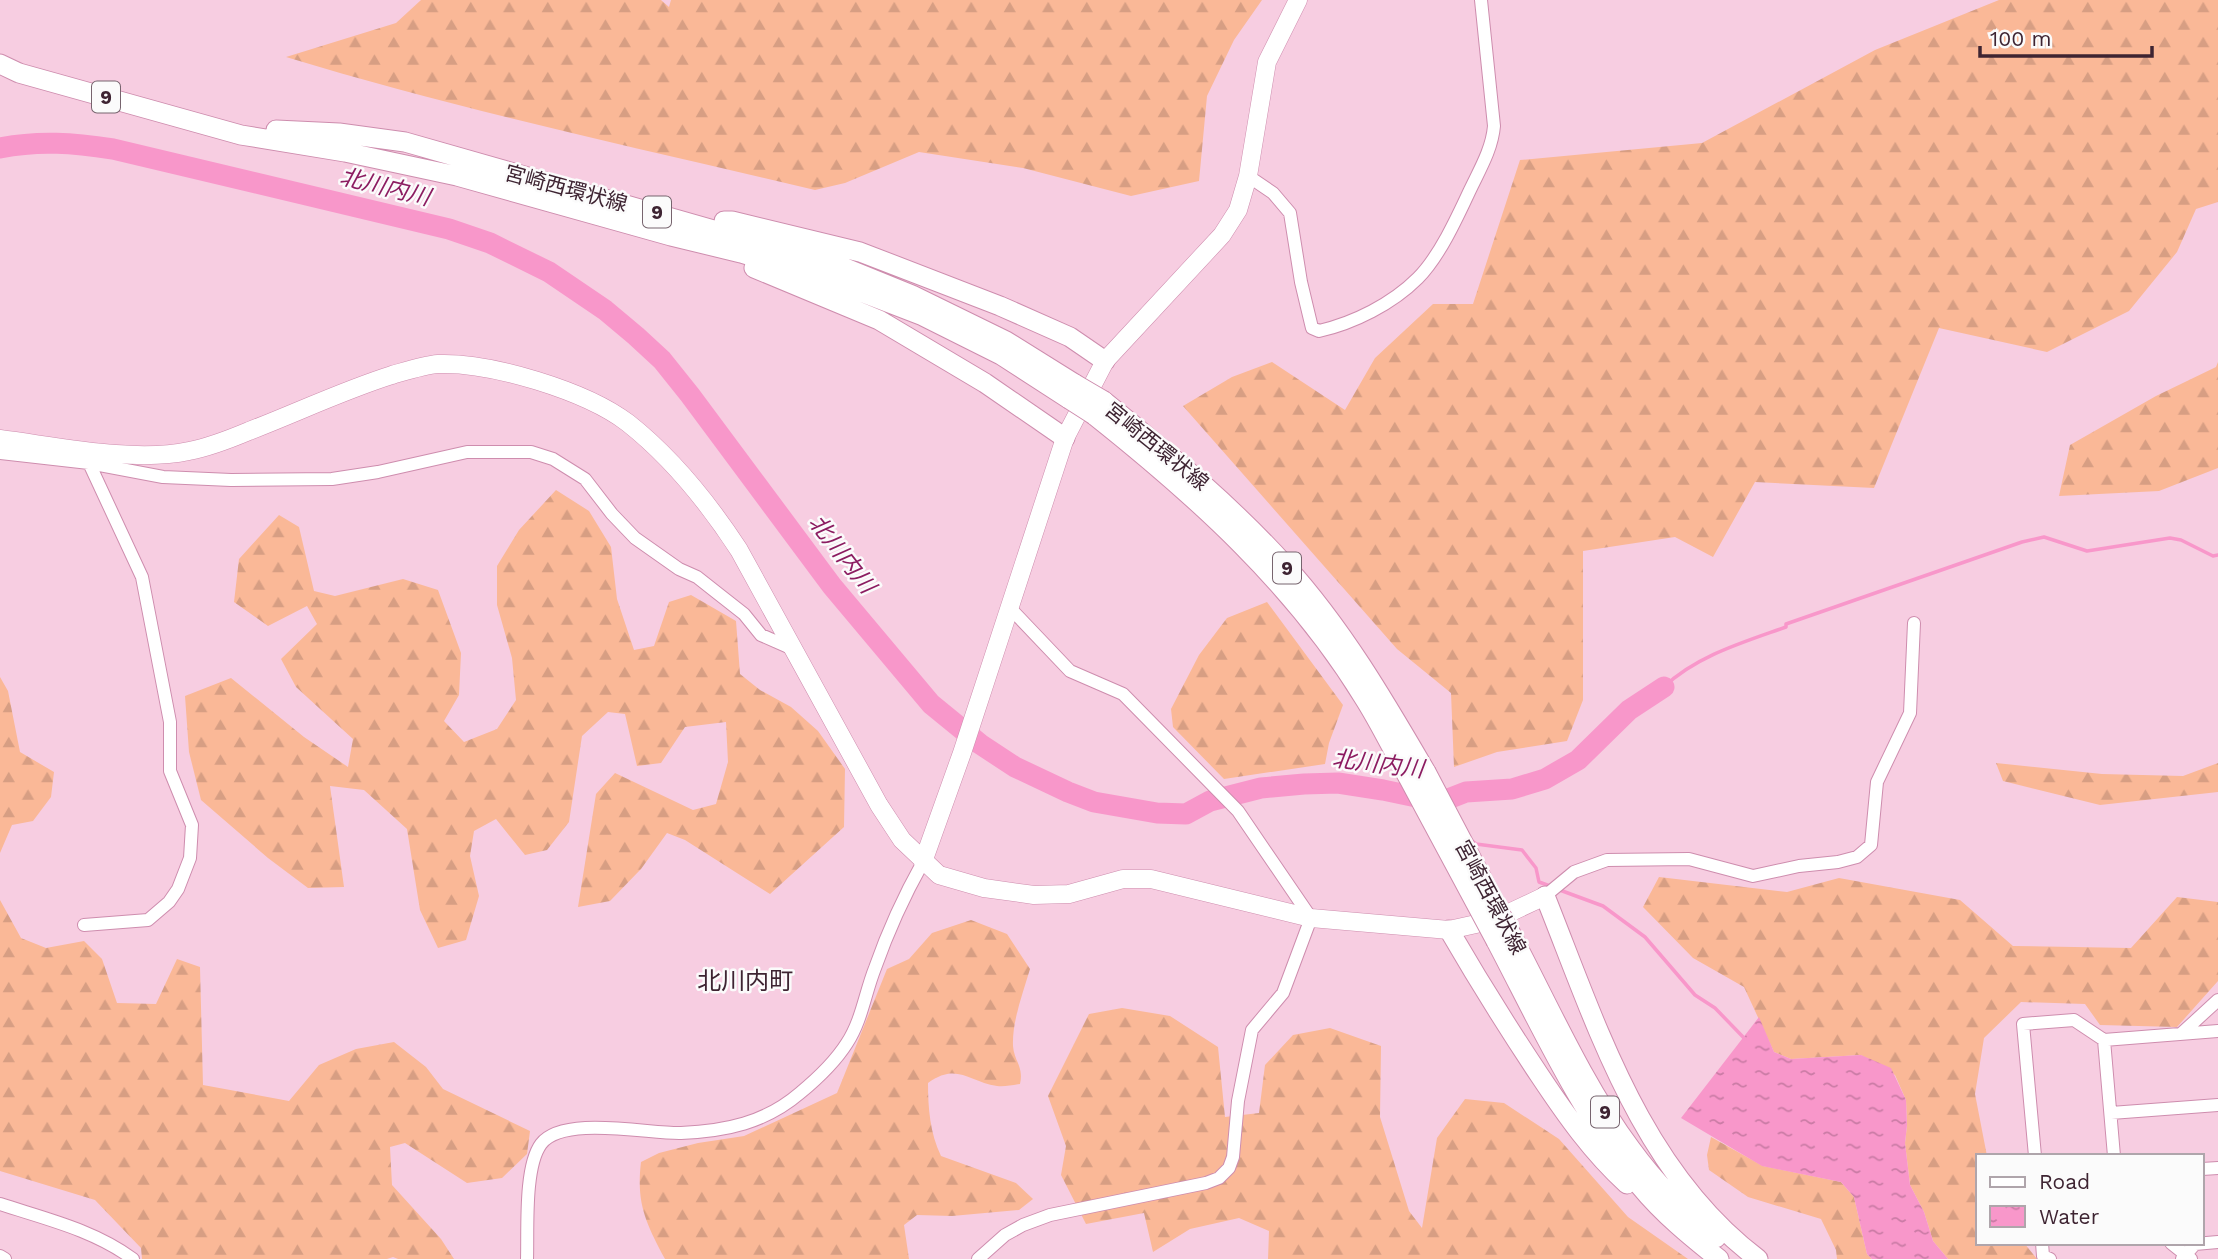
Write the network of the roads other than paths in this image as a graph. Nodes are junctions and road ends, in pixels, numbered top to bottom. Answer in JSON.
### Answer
{"nodes":[{"id":1,"x":1298,"y":0,"type":"edge"},
{"id":2,"x":1481,"y":0,"type":"edge"},
{"id":3,"x":0,"y":64,"type":"edge"},
{"id":4,"x":212,"y":126,"type":"junction"},
{"id":5,"x":1248,"y":176,"type":"junction"},
{"id":6,"x":691,"y":222,"type":"junction"},
{"id":7,"x":741,"y":253,"type":"junction"},
{"id":8,"x":1105,"y":361,"type":"junction"},
{"id":9,"x":1072,"y":391,"type":"junction"},
{"id":10,"x":1065,"y":438,"type":"junction"},
{"id":11,"x":0,"y":439,"type":"edge"},
{"id":12,"x":0,"y":453,"type":"edge"},
{"id":13,"x":89,"y":463,"type":"junction"},
{"id":14,"x":1010,"y":608,"type":"junction"},
{"id":15,"x":1914,"y":622,"type":"dead end"},
{"id":16,"x":793,"y":649,"type":"junction"},
{"id":17,"x":923,"y":862,"type":"junction"},
{"id":18,"x":1545,"y":896,"type":"junction"},
{"id":19,"x":1311,"y":918,"type":"junction"},
{"id":20,"x":84,"y":925,"type":"dead end"},
{"id":21,"x":1449,"y":930,"type":"junction"},
{"id":22,"x":1504,"y":938,"type":"junction"},
{"id":23,"x":2218,"y":1000,"type":"edge"},
{"id":24,"x":2218,"y":1031,"type":"edge"},
{"id":25,"x":2182,"y":1033,"type":"junction"},
{"id":26,"x":2104,"y":1040,"type":"junction"},
{"id":27,"x":2218,"y":1105,"type":"edge"},
{"id":28,"x":2110,"y":1113,"type":"junction"},
{"id":29,"x":2035,"y":1154,"type":"edge"},
{"id":30,"x":2114,"y":1154,"type":"edge"},
{"id":31,"x":1641,"y":1188,"type":"junction"},
{"id":32,"x":0,"y":1204,"type":"edge"},
{"id":33,"x":2042,"y":1245,"type":"edge"},
{"id":34,"x":2173,"y":1245,"type":"edge"},
{"id":35,"x":0,"y":1256,"type":"edge"},
{"id":36,"x":2186,"y":1257,"type":"edge"},
{"id":37,"x":5,"y":1259,"type":"edge"},
{"id":38,"x":133,"y":1259,"type":"edge"},
{"id":39,"x":527,"y":1259,"type":"edge"},
{"id":40,"x":978,"y":1259,"type":"edge"},
{"id":41,"x":1719,"y":1259,"type":"edge"},
{"id":42,"x":1741,"y":1259,"type":"edge"},
{"id":43,"x":1758,"y":1259,"type":"edge"},
{"id":44,"x":2050,"y":1259,"type":"edge"}],
"edges":[{"from":1,"to":5,"type":"street"},
{"from":2,"to":5,"type":"street"},
{"from":3,"to":4,"type":"main road","name":"宮崎西環状線","number":"9"},
{"from":4,"to":6,"type":"main road","name":"宮崎西環状線","number":"9"},
{"from":4,"to":7,"type":"main road","name":"宮崎西環状線","number":"9"},
{"from":5,"to":8,"type":"street"},
{"from":6,"to":8,"type":"main road"},
{"from":6,"to":9,"type":"main road","name":"宮崎西環状線","number":"9"},
{"from":7,"to":9,"type":"main road","name":"宮崎西環状線","number":"9"},
{"from":7,"to":10,"type":"main road"},
{"from":8,"to":10,"type":"street"},
{"from":9,"to":22,"type":"main road","name":"宮崎西環状線","number":"9","bridge":true},
{"from":10,"to":14,"type":"street"},
{"from":11,"to":16,"type":"street"},
{"from":12,"to":13,"type":"street"},
{"from":13,"to":16,"type":"street"},
{"from":13,"to":20,"type":"street"},
{"from":14,"to":17,"type":"street"},
{"from":14,"to":19,"type":"street"},
{"from":15,"to":18,"type":"street"},
{"from":16,"to":17,"type":"street"},
{"from":17,"to":19,"type":"street"},
{"from":17,"to":39,"type":"street"},
{"from":18,"to":21,"type":"street"},
{"from":18,"to":43,"type":"main road"},
{"from":19,"to":21,"type":"street"},
{"from":19,"to":40,"type":"street"},
{"from":21,"to":31,"type":"main road"},
{"from":22,"to":31,"type":"main road","name":"宮崎西環状線","number":"9"},
{"from":22,"to":42,"type":"main road","name":"宮崎西環状線","number":"9"},
{"from":23,"to":25,"type":"street"},
{"from":24,"to":25,"type":"street"},
{"from":25,"to":26,"type":"street"},
{"from":26,"to":28,"type":"street"},
{"from":26,"to":29,"type":"street"},
{"from":27,"to":28,"type":"street"},
{"from":28,"to":30,"type":"street"},
{"from":31,"to":41,"type":"main road","name":"宮崎西環状線","number":"9"},
{"from":32,"to":38,"type":"street"},
{"from":33,"to":44,"type":"street"},
{"from":34,"to":36,"type":"street"},
{"from":35,"to":37,"type":"street"}]}
